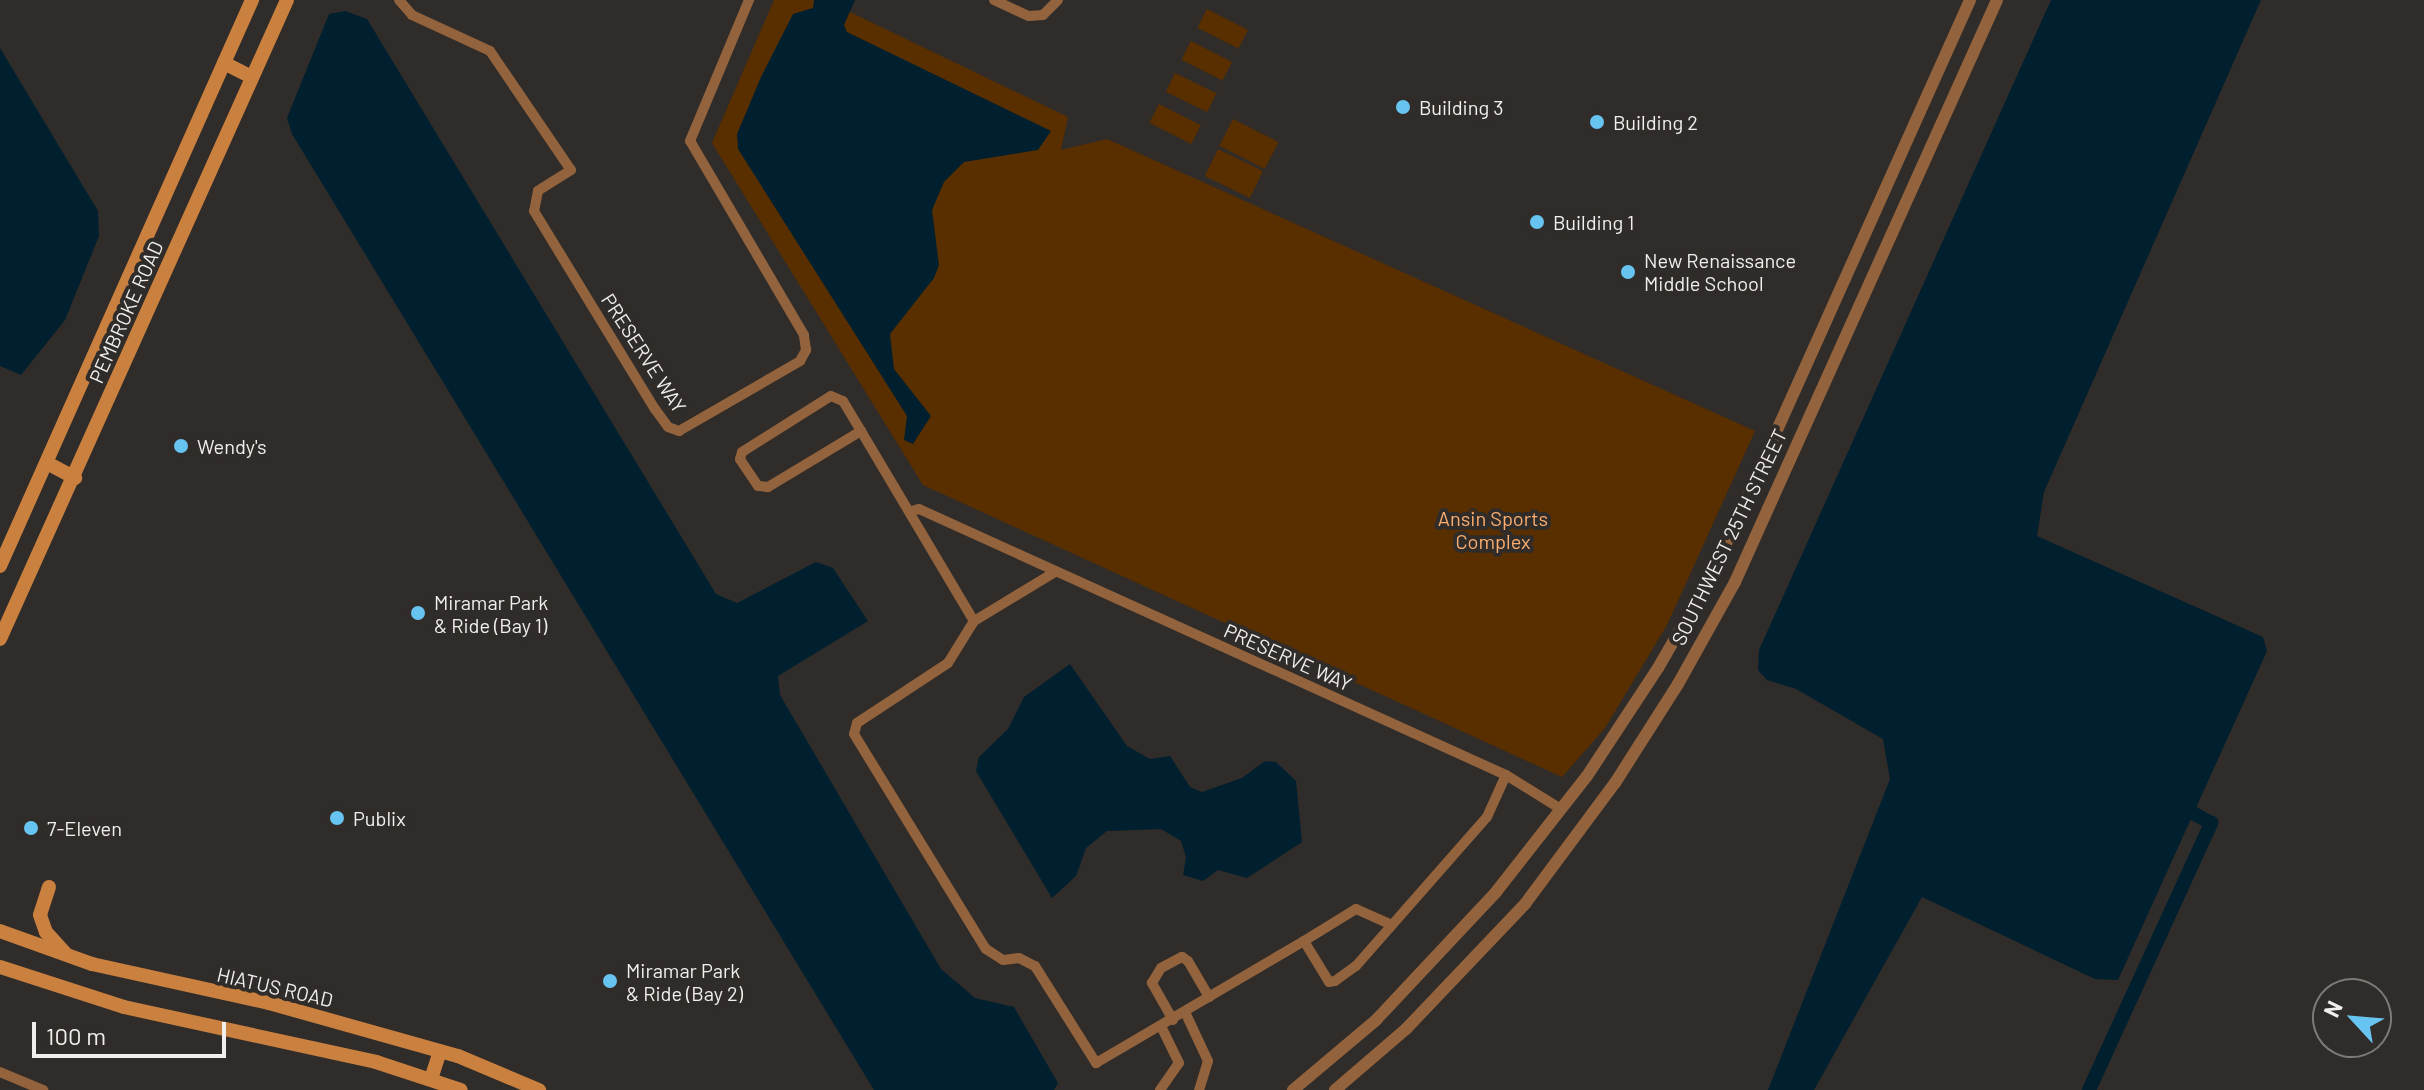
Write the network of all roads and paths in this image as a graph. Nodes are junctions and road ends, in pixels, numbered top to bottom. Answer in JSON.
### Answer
{"nodes":[{"id":1,"x":252,"y":0,"type":"edge"},
{"id":2,"x":287,"y":0,"type":"edge"},
{"id":3,"x":399,"y":0,"type":"edge"},
{"id":4,"x":749,"y":0,"type":"edge"},
{"id":5,"x":994,"y":0,"type":"edge"},
{"id":6,"x":1058,"y":0,"type":"edge"},
{"id":7,"x":1970,"y":0,"type":"edge"},
{"id":8,"x":1997,"y":0,"type":"edge"},
{"id":9,"x":224,"y":63,"type":"junction"},
{"id":10,"x":252,"y":77,"type":"junction"},
{"id":11,"x":861,"y":431,"type":"junction"},
{"id":12,"x":47,"y":463,"type":"junction"},
{"id":13,"x":75,"y":478,"type":"junction"},
{"id":14,"x":911,"y":511,"type":"junction"},
{"id":15,"x":0,"y":566,"type":"edge"},
{"id":16,"x":1055,"y":572,"type":"junction"},
{"id":17,"x":974,"y":621,"type":"junction"},
{"id":18,"x":0,"y":639,"type":"edge"},
{"id":19,"x":1506,"y":775,"type":"junction"},
{"id":20,"x":1561,"y":809,"type":"junction"},
{"id":21,"x":49,"y":887,"type":"dead end"},
{"id":22,"x":1392,"y":925,"type":"junction"},
{"id":23,"x":0,"y":931,"type":"edge"},
{"id":24,"x":1304,"y":941,"type":"junction"},
{"id":25,"x":69,"y":958,"type":"junction"},
{"id":26,"x":0,"y":967,"type":"edge"},
{"id":27,"x":1209,"y":997,"type":"junction"},
{"id":28,"x":1185,"y":1012,"type":"junction"},
{"id":29,"x":1173,"y":1020,"type":"junction"},
{"id":30,"x":1162,"y":1028,"type":"junction"},
{"id":31,"x":440,"y":1051,"type":"junction"},
{"id":32,"x":0,"y":1072,"type":"edge"},
{"id":33,"x":431,"y":1079,"type":"junction"},
{"id":34,"x":43,"y":1090,"type":"edge"},
{"id":35,"x":461,"y":1090,"type":"edge"},
{"id":36,"x":539,"y":1090,"type":"edge"},
{"id":37,"x":1160,"y":1090,"type":"edge"},
{"id":38,"x":1199,"y":1090,"type":"edge"},
{"id":39,"x":1293,"y":1090,"type":"edge"},
{"id":40,"x":1335,"y":1090,"type":"edge"}],
"edges":[{"from":1,"to":9,"type":"main road","name":"PEMBROKE ROAD"},
{"from":2,"to":10,"type":"main road","name":"PEMBROKE ROAD"},
{"from":3,"to":4,"type":"street","name":"PRESERVE WAY"},
{"from":5,"to":6,"type":"street"},
{"from":7,"to":20,"type":"street","name":"SOUTHWEST 25TH STREET"},
{"from":8,"to":40,"type":"street","name":"SOUTHWEST 25TH STREET"},
{"from":9,"to":10,"type":"main road"},
{"from":9,"to":12,"type":"main road","name":"PEMBROKE ROAD"},
{"from":10,"to":13,"type":"main road","name":"PEMBROKE ROAD"},
{"from":11,"to":11,"type":"street"},
{"from":11,"to":14,"type":"street"},
{"from":12,"to":13,"type":"main road"},
{"from":12,"to":15,"type":"main road","name":"PEMBROKE ROAD"},
{"from":13,"to":18,"type":"main road","name":"PEMBROKE ROAD"},
{"from":14,"to":16,"type":"street","name":"PRESERVE WAY"},
{"from":14,"to":17,"type":"street"},
{"from":16,"to":17,"type":"street"},
{"from":16,"to":19,"type":"street","name":"PRESERVE WAY"},
{"from":17,"to":30,"type":"street"},
{"from":19,"to":20,"type":"street","name":"PRESERVE WAY"},
{"from":19,"to":22,"type":"street"},
{"from":20,"to":39,"type":"street","name":"SOUTHWEST 25TH STREET"},
{"from":21,"to":25,"type":"main road"},
{"from":22,"to":24,"type":"street"},
{"from":22,"to":24,"type":"street"},
{"from":23,"to":25,"type":"main road","name":"HIATUS ROAD"},
{"from":24,"to":27,"type":"street"},
{"from":25,"to":31,"type":"main road","name":"HIATUS ROAD"},
{"from":26,"to":33,"type":"main road"},
{"from":27,"to":28,"type":"street"},
{"from":27,"to":29,"type":"street"},
{"from":28,"to":29,"type":"street"},
{"from":28,"to":38,"type":"street"},
{"from":29,"to":30,"type":"street"},
{"from":30,"to":37,"type":"street"},
{"from":31,"to":33,"type":"main road"},
{"from":31,"to":36,"type":"main road","name":"HIATUS ROAD"},
{"from":32,"to":34,"type":"street"},
{"from":33,"to":35,"type":"main road"}]}
